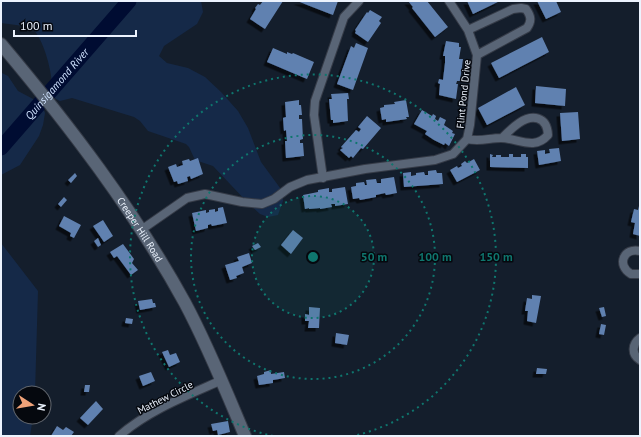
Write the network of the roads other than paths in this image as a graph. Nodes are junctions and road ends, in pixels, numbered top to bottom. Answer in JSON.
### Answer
{"nodes":[{"id":1,"x":359,"y":1,"type":"edge"},
{"id":2,"x":449,"y":1,"type":"edge"},
{"id":3,"x":468,"y":30,"type":"junction"},
{"id":4,"x":1,"y":44,"type":"edge"},
{"id":5,"x":477,"y":55,"type":"junction"},
{"id":6,"x":502,"y":138,"type":"junction"},
{"id":7,"x":467,"y":140,"type":"junction"},
{"id":8,"x":323,"y":178,"type":"junction"},
{"id":9,"x":141,"y":230,"type":"junction"},
{"id":10,"x":640,"y":252,"type":"edge"},
{"id":11,"x":640,"y":274,"type":"edge"},
{"id":12,"x":640,"y":338,"type":"edge"},
{"id":13,"x":640,"y":360,"type":"edge"},
{"id":14,"x":222,"y":380,"type":"junction"},
{"id":15,"x":119,"y":436,"type":"edge"},
{"id":16,"x":245,"y":436,"type":"edge"}],
"edges":[{"from":1,"to":8,"type":"street"},
{"from":2,"to":3,"type":"street","name":"Flint Pond Drive"},
{"from":3,"to":5,"type":"street","name":"Flint Pond Drive"},
{"from":3,"to":5,"type":"street"},
{"from":4,"to":9,"type":"street","name":"Creeper Hill Road"},
{"from":5,"to":7,"type":"street","name":"Flint Pond Drive"},
{"from":6,"to":6,"type":"street"},
{"from":6,"to":7,"type":"street"},
{"from":7,"to":8,"type":"street","name":"Flint Pond Drive"},
{"from":8,"to":9,"type":"street","name":"Flint Pond Drive"},
{"from":9,"to":14,"type":"street","name":"Creeper Hill Road"},
{"from":10,"to":11,"type":"street"},
{"from":12,"to":13,"type":"street"},
{"from":14,"to":15,"type":"street","name":"Mathew Circle"},
{"from":14,"to":16,"type":"street","name":"Creeper Hill Road"}]}
